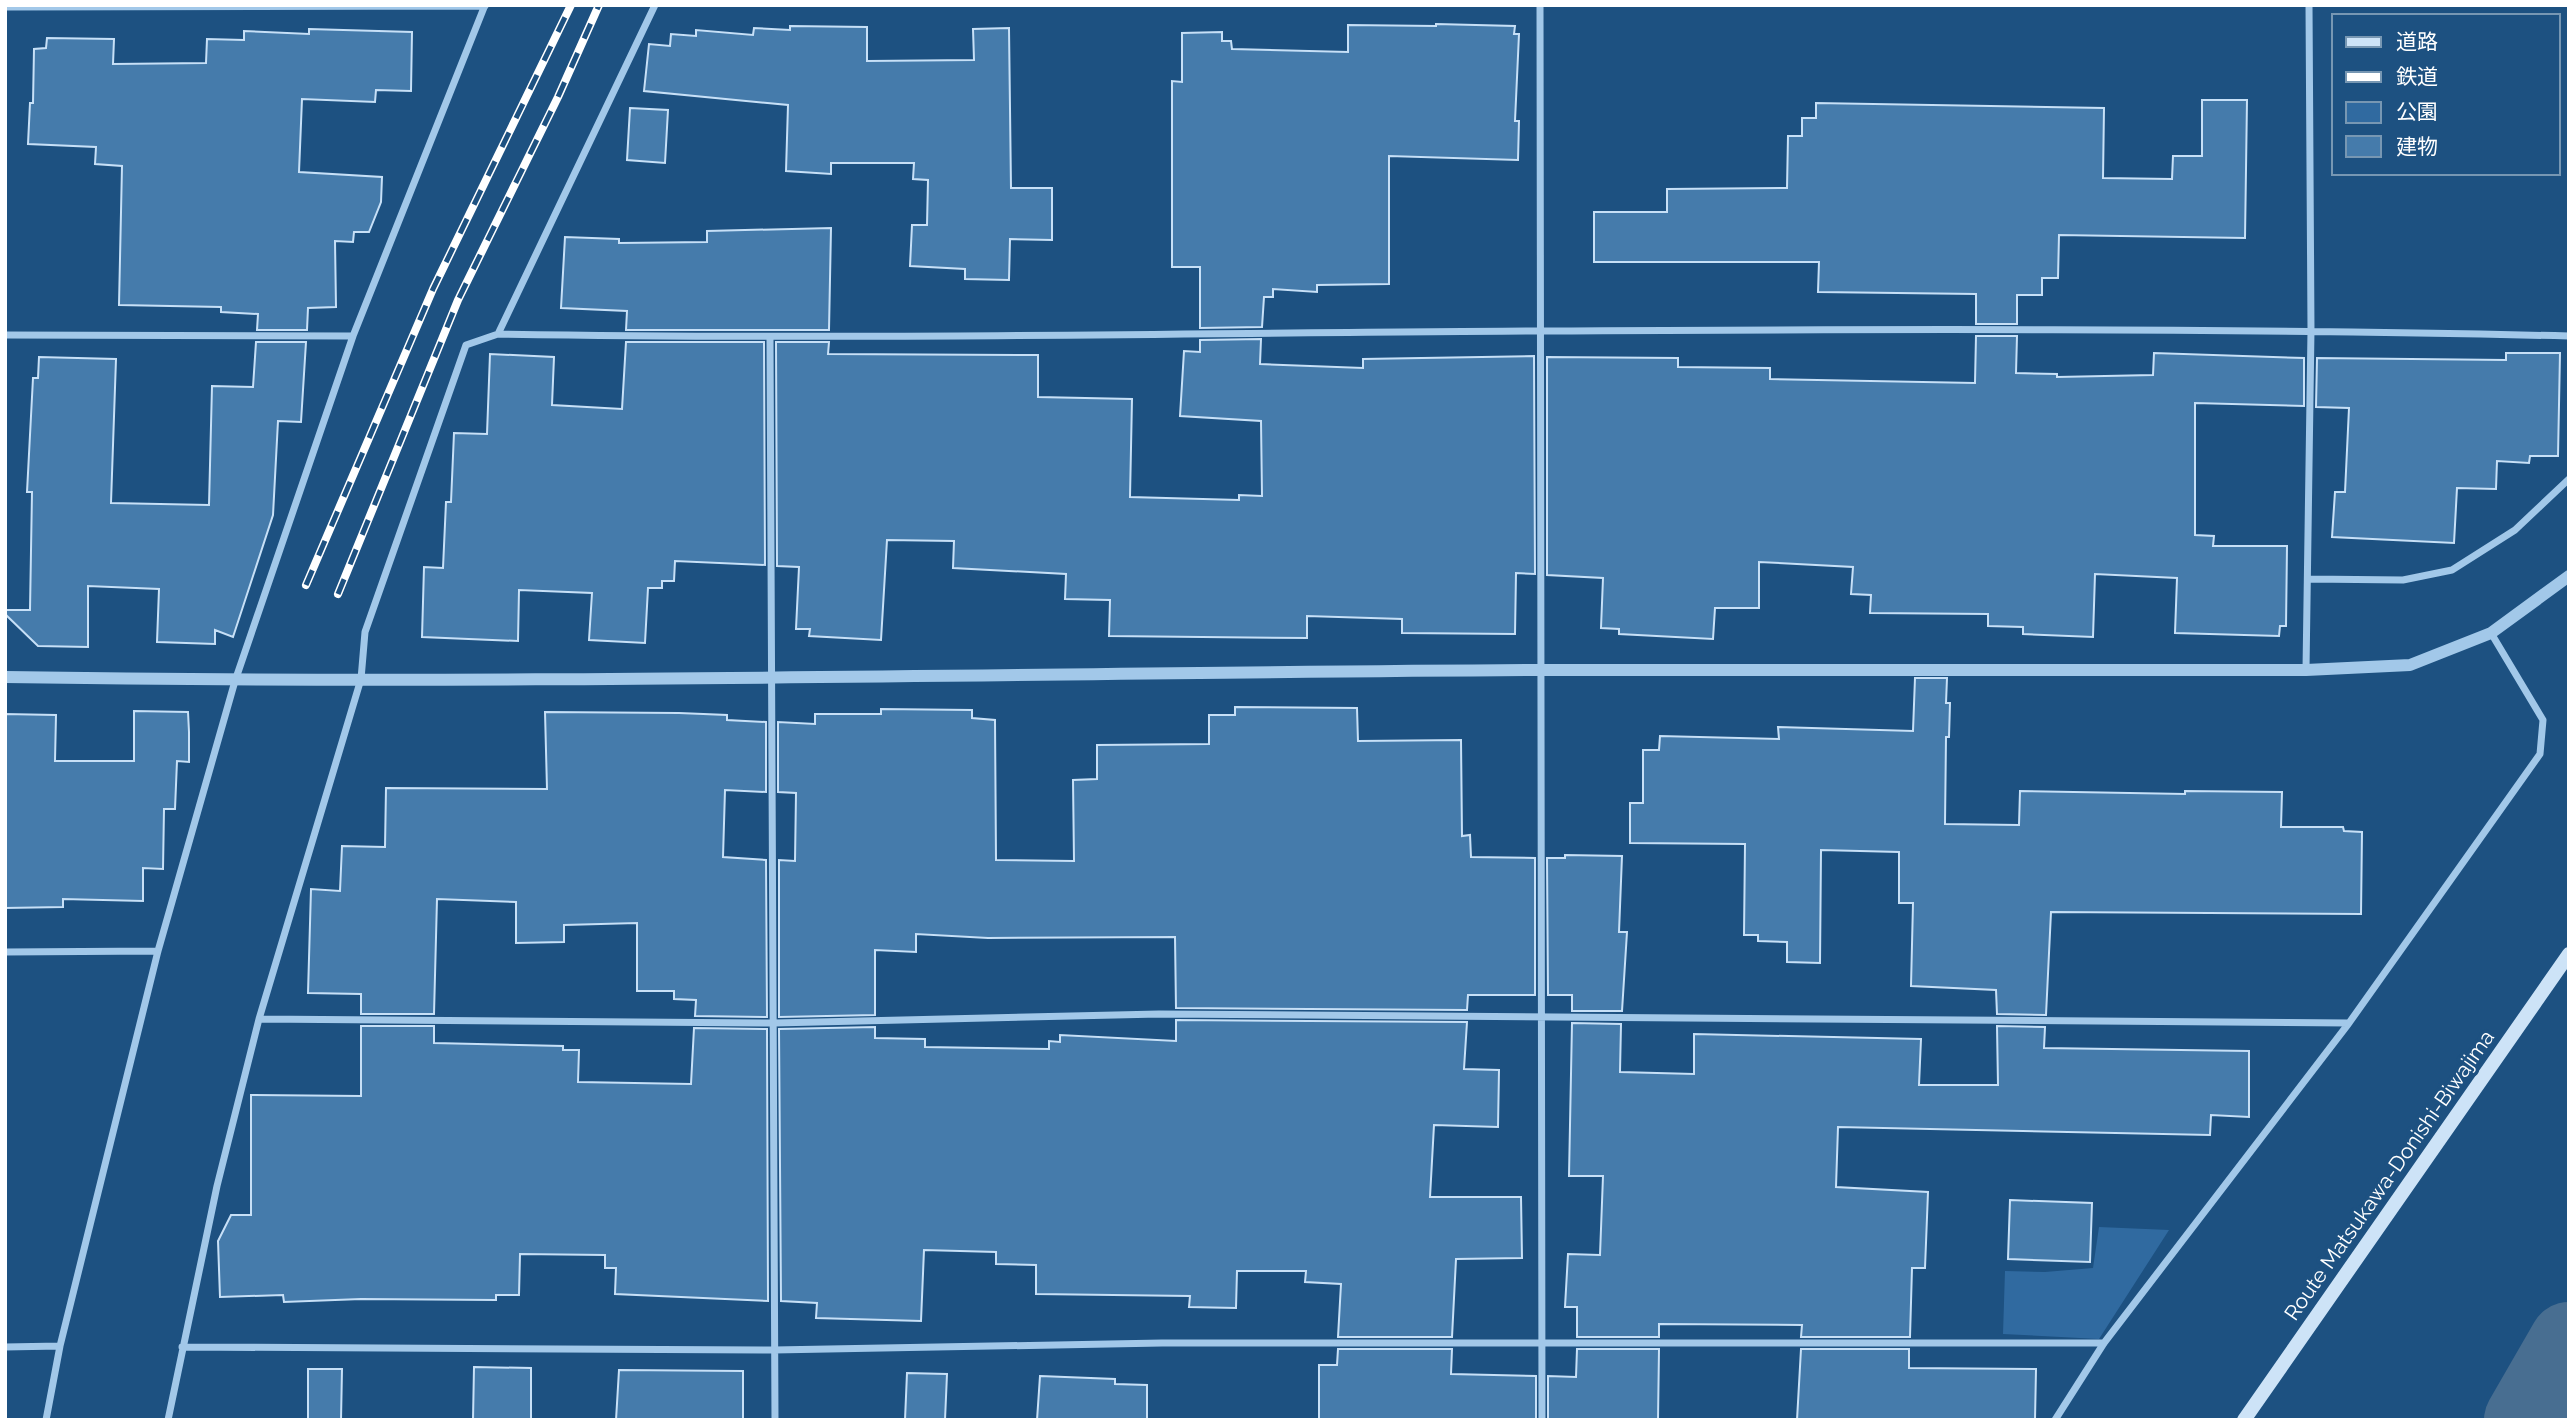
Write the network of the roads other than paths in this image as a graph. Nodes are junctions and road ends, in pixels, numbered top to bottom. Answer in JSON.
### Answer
{"nodes":[{"id":1,"x":655,"y":5,"type":"edge"},
{"id":2,"x":1541,"y":5,"type":"edge"},
{"id":3,"x":2309,"y":5,"type":"edge"},
{"id":4,"x":485,"y":6,"type":"edge"},
{"id":5,"x":5,"y":7,"type":"edge"},
{"id":6,"x":2311,"y":330,"type":"junction"},
{"id":7,"x":1539,"y":331,"type":"junction"},
{"id":8,"x":498,"y":334,"type":"junction"},
{"id":9,"x":5,"y":335,"type":"edge"},
{"id":10,"x":353,"y":336,"type":"junction"},
{"id":11,"x":2569,"y":336,"type":"edge"},
{"id":12,"x":770,"y":338,"type":"junction"},
{"id":13,"x":2569,"y":479,"type":"edge"},
{"id":14,"x":2569,"y":576,"type":"edge"},
{"id":15,"x":2309,"y":579,"type":"junction"},
{"id":16,"x":2491,"y":633,"type":"junction"},
{"id":17,"x":1541,"y":670,"type":"junction"},
{"id":18,"x":2306,"y":670,"type":"junction"},
{"id":19,"x":5,"y":677,"type":"edge"},
{"id":20,"x":362,"y":679,"type":"junction"},
{"id":21,"x":771,"y":679,"type":"junction"},
{"id":22,"x":235,"y":681,"type":"junction"},
{"id":23,"x":5,"y":951,"type":"edge"},
{"id":24,"x":158,"y":951,"type":"junction"},
{"id":25,"x":2569,"y":954,"type":"edge"},
{"id":26,"x":1543,"y":1018,"type":"junction"},
{"id":27,"x":259,"y":1019,"type":"junction"},
{"id":28,"x":775,"y":1023,"type":"junction"},
{"id":29,"x":2349,"y":1023,"type":"junction"},
{"id":30,"x":1542,"y":1341,"type":"junction"},
{"id":31,"x":2104,"y":1343,"type":"junction"},
{"id":32,"x":60,"y":1346,"type":"junction"},
{"id":33,"x":5,"y":1347,"type":"edge"},
{"id":34,"x":182,"y":1347,"type":"junction"},
{"id":35,"x":775,"y":1350,"type":"junction"},
{"id":36,"x":46,"y":1420,"type":"edge"},
{"id":37,"x":168,"y":1420,"type":"edge"},
{"id":38,"x":775,"y":1420,"type":"edge"},
{"id":39,"x":1542,"y":1420,"type":"edge"},
{"id":40,"x":2055,"y":1420,"type":"edge"},
{"id":41,"x":2244,"y":1420,"type":"edge"}],
"edges":[{"from":1,"to":8,"type":"street"},
{"from":2,"to":7,"type":"street"},
{"from":3,"to":6,"type":"street"},
{"from":4,"to":5,"type":"street"},
{"from":4,"to":10,"type":"street"},
{"from":6,"to":7,"type":"street"},
{"from":6,"to":11,"type":"street"},
{"from":6,"to":15,"type":"street"},
{"from":7,"to":12,"type":"street"},
{"from":7,"to":17,"type":"street"},
{"from":8,"to":12,"type":"street"},
{"from":8,"to":20,"type":"street"},
{"from":9,"to":10,"type":"street"},
{"from":10,"to":22,"type":"street"},
{"from":12,"to":21,"type":"street"},
{"from":13,"to":15,"type":"street"},
{"from":14,"to":16,"type":"street"},
{"from":15,"to":18,"type":"street"},
{"from":16,"to":18,"type":"street"},
{"from":16,"to":29,"type":"street"},
{"from":17,"to":18,"type":"street"},
{"from":17,"to":21,"type":"street"},
{"from":17,"to":26,"type":"street"},
{"from":19,"to":22,"type":"street"},
{"from":20,"to":21,"type":"street"},
{"from":20,"to":22,"type":"street"},
{"from":20,"to":27,"type":"street"},
{"from":21,"to":28,"type":"street"},
{"from":22,"to":24,"type":"street"},
{"from":23,"to":24,"type":"street"},
{"from":24,"to":32,"type":"street"},
{"from":25,"to":41,"type":"main road","name":"Route Matsukawa-Donishi-Biwajima"},
{"from":26,"to":28,"type":"street"},
{"from":26,"to":29,"type":"street"},
{"from":26,"to":30,"type":"street"},
{"from":27,"to":28,"type":"street"},
{"from":27,"to":34,"type":"street"},
{"from":28,"to":35,"type":"street"},
{"from":29,"to":31,"type":"street"},
{"from":30,"to":31,"type":"street"},
{"from":30,"to":35,"type":"street"},
{"from":30,"to":39,"type":"street"},
{"from":31,"to":40,"type":"street"},
{"from":32,"to":33,"type":"street"},
{"from":32,"to":36,"type":"street"},
{"from":34,"to":35,"type":"street"},
{"from":34,"to":37,"type":"street"},
{"from":35,"to":38,"type":"street"}]}
